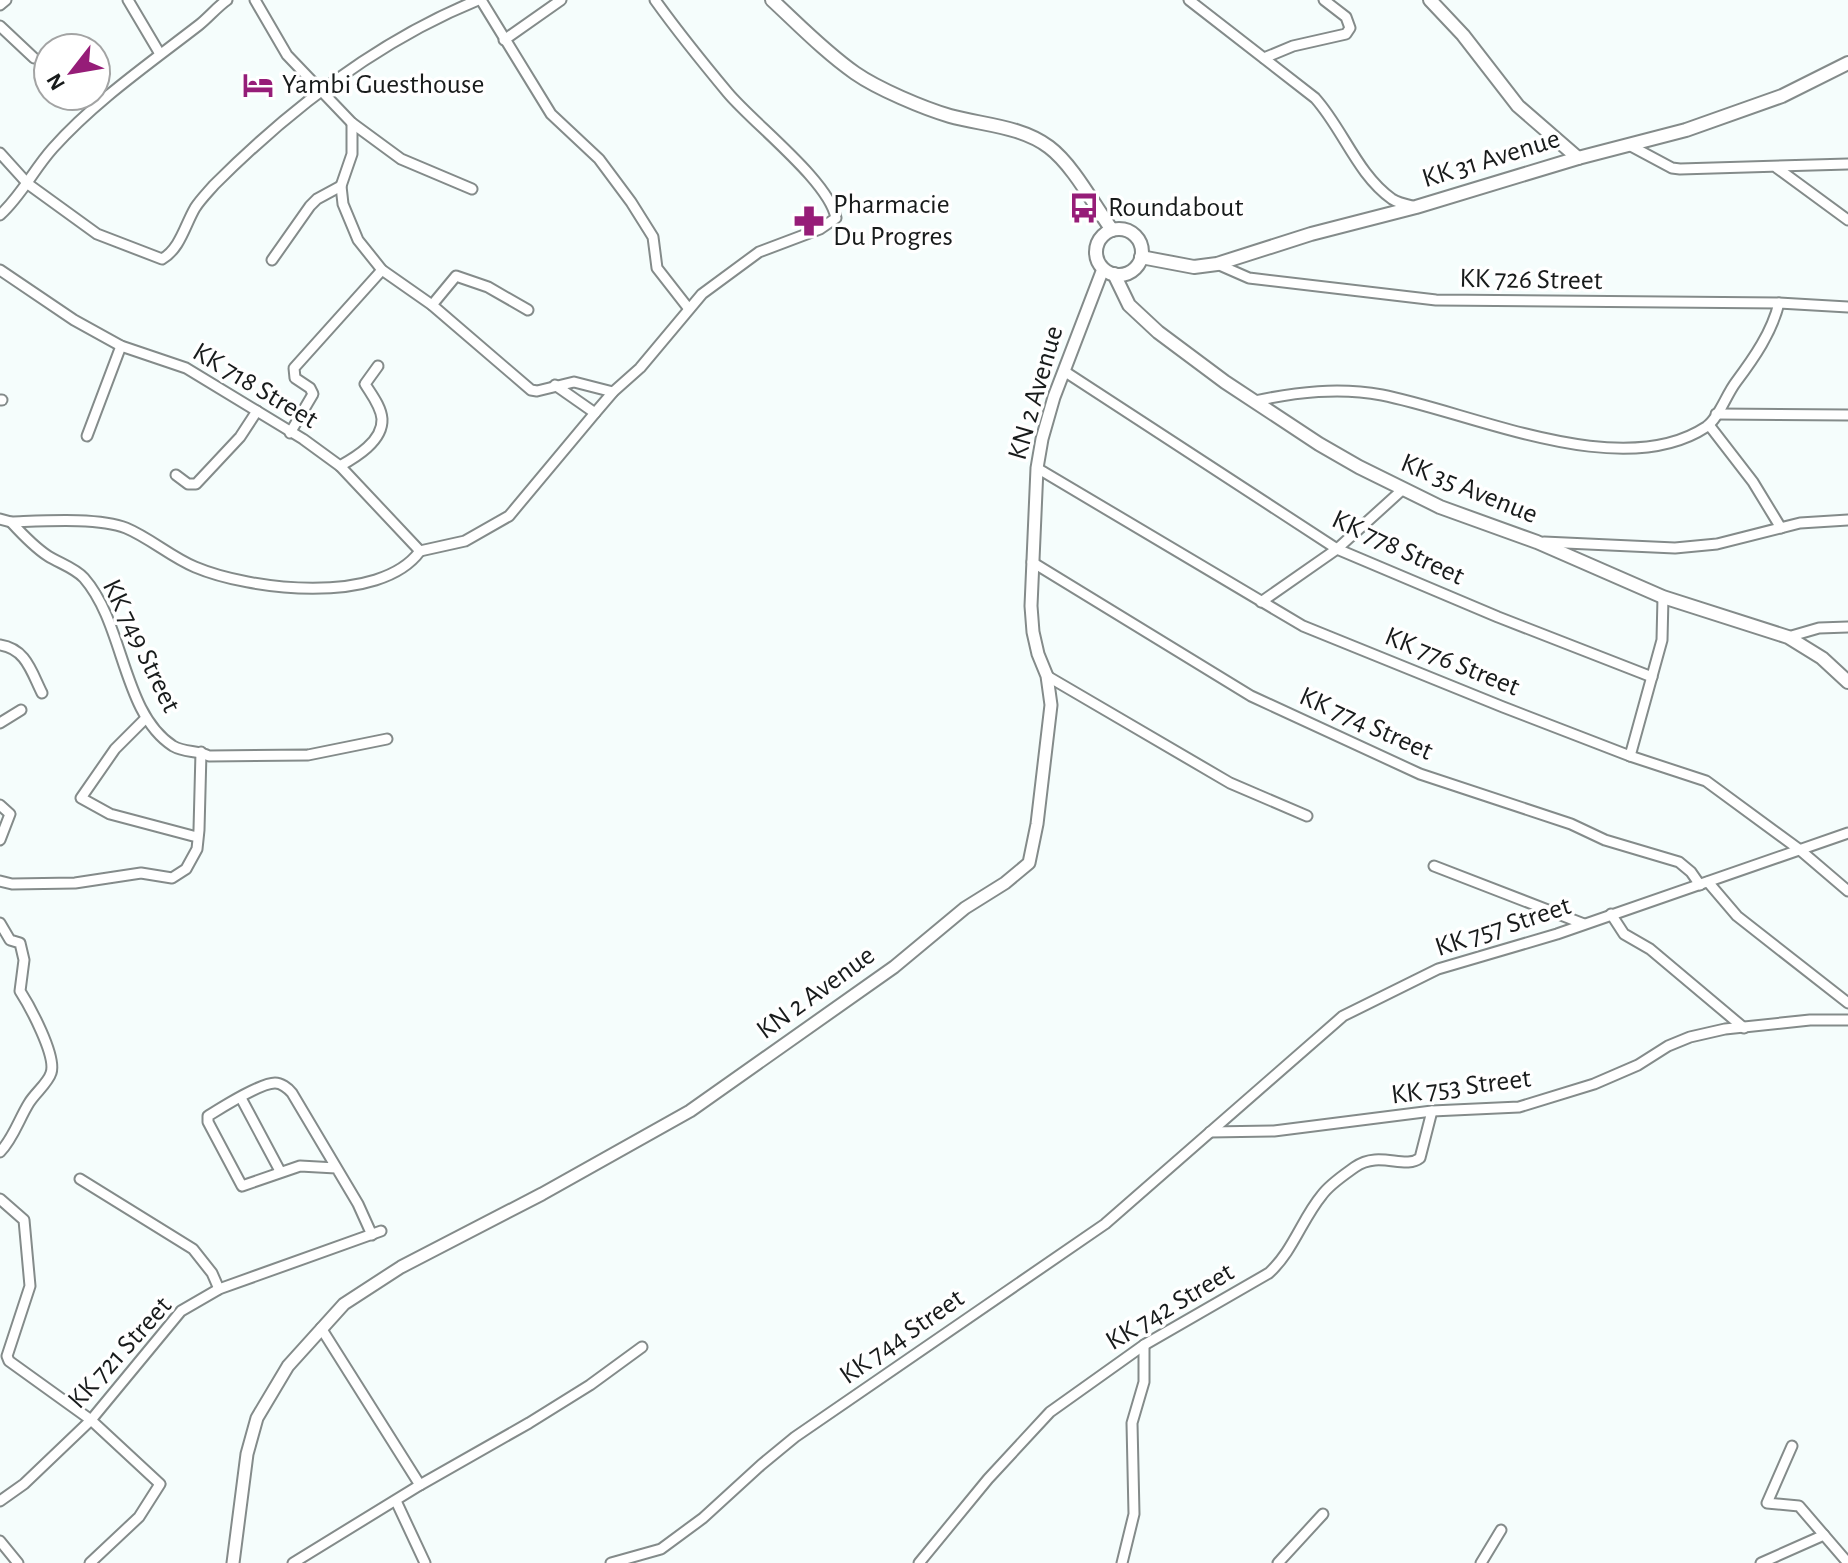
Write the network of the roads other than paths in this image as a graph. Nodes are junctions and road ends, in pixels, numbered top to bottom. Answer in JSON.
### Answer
{"nodes":[{"id":1,"x":6,"y":0,"type":"edge"},
{"id":2,"x":128,"y":0,"type":"edge"},
{"id":3,"x":227,"y":0,"type":"edge"},
{"id":4,"x":255,"y":0,"type":"edge"},
{"id":5,"x":480,"y":0,"type":"edge"},
{"id":6,"x":561,"y":0,"type":"edge"},
{"id":7,"x":655,"y":0,"type":"edge"},
{"id":8,"x":772,"y":0,"type":"edge"},
{"id":9,"x":1189,"y":0,"type":"edge"},
{"id":10,"x":1324,"y":0,"type":"edge"},
{"id":11,"x":1430,"y":0,"type":"edge"},
{"id":12,"x":0,"y":5,"type":"edge"},
{"id":13,"x":0,"y":26,"type":"edge"},
{"id":14,"x":504,"y":40,"type":"junction"},
{"id":15,"x":160,"y":54,"type":"junction"},
{"id":16,"x":32,"y":56,"type":"edge"},
{"id":17,"x":1264,"y":58,"type":"junction"},
{"id":18,"x":1848,"y":63,"type":"edge"},
{"id":19,"x":321,"y":90,"type":"junction"},
{"id":20,"x":352,"y":123,"type":"junction"},
{"id":21,"x":1629,"y":145,"type":"junction"},
{"id":22,"x":0,"y":153,"type":"edge"},
{"id":23,"x":1578,"y":158,"type":"junction"},
{"id":24,"x":1848,"y":164,"type":"edge"},
{"id":25,"x":1777,"y":168,"type":"junction"},
{"id":26,"x":28,"y":184,"type":"junction"},
{"id":27,"x":341,"y":186,"type":"junction"},
{"id":28,"x":472,"y":189,"type":"dead end"},
{"id":29,"x":1416,"y":207,"type":"junction"},
{"id":30,"x":0,"y":215,"type":"edge"},
{"id":31,"x":1848,"y":220,"type":"edge"},
{"id":32,"x":1112,"y":230,"type":"junction"},
{"id":33,"x":1141,"y":257,"type":"junction"},
{"id":34,"x":272,"y":260,"type":"dead end"},
{"id":35,"x":1217,"y":264,"type":"junction"},
{"id":36,"x":0,"y":270,"type":"edge"},
{"id":37,"x":382,"y":270,"type":"junction"},
{"id":38,"x":1108,"y":272,"type":"junction"},
{"id":39,"x":1779,"y":303,"type":"junction"},
{"id":40,"x":432,"y":305,"type":"junction"},
{"id":41,"x":1848,"y":307,"type":"edge"},
{"id":42,"x":689,"y":309,"type":"junction"},
{"id":43,"x":528,"y":310,"type":"dead end"},
{"id":44,"x":121,"y":346,"type":"junction"},
{"id":45,"x":378,"y":366,"type":"dead end"},
{"id":46,"x":1064,"y":371,"type":"junction"},
{"id":47,"x":555,"y":385,"type":"junction"},
{"id":48,"x":613,"y":392,"type":"junction"},
{"id":49,"x":1255,"y":401,"type":"junction"},
{"id":50,"x":257,"y":411,"type":"junction"},
{"id":51,"x":595,"y":413,"type":"junction"},
{"id":52,"x":1716,"y":414,"type":"junction"},
{"id":53,"x":1848,"y":415,"type":"edge"},
{"id":54,"x":1709,"y":425,"type":"junction"},
{"id":55,"x":290,"y":433,"type":"junction"},
{"id":56,"x":87,"y":436,"type":"dead end"},
{"id":57,"x":340,"y":466,"type":"junction"},
{"id":58,"x":1037,"y":468,"type":"junction"},
{"id":59,"x":176,"y":475,"type":"dead end"},
{"id":60,"x":1402,"y":490,"type":"junction"},
{"id":61,"x":0,"y":519,"type":"edge"},
{"id":62,"x":1848,"y":520,"type":"edge"},
{"id":63,"x":11,"y":522,"type":"junction"},
{"id":64,"x":1781,"y":528,"type":"junction"},
{"id":65,"x":1537,"y":542,"type":"junction"},
{"id":66,"x":1337,"y":549,"type":"junction"},
{"id":67,"x":420,"y":551,"type":"junction"},
{"id":68,"x":1032,"y":562,"type":"junction"},
{"id":69,"x":1663,"y":597,"type":"junction"},
{"id":70,"x":1261,"y":602,"type":"junction"},
{"id":71,"x":1848,"y":627,"type":"edge"},
{"id":72,"x":1788,"y":637,"type":"junction"},
{"id":73,"x":0,"y":645,"type":"edge"},
{"id":74,"x":1047,"y":676,"type":"junction"},
{"id":75,"x":1652,"y":677,"type":"junction"},
{"id":76,"x":1848,"y":682,"type":"edge"},
{"id":77,"x":42,"y":693,"type":"dead end"},
{"id":78,"x":21,"y":710,"type":"dead end"},
{"id":79,"x":146,"y":718,"type":"junction"},
{"id":80,"x":0,"y":723,"type":"edge"},
{"id":81,"x":387,"y":739,"type":"dead end"},
{"id":82,"x":201,"y":752,"type":"junction"},
{"id":83,"x":1630,"y":756,"type":"junction"},
{"id":84,"x":0,"y":805,"type":"edge"},
{"id":85,"x":1307,"y":816,"type":"dead end"},
{"id":86,"x":1848,"y":833,"type":"edge"},
{"id":87,"x":193,"y":836,"type":"dead end"},
{"id":88,"x":0,"y":840,"type":"edge"},
{"id":89,"x":1800,"y":850,"type":"junction"},
{"id":90,"x":1434,"y":866,"type":"dead end"},
{"id":91,"x":0,"y":881,"type":"edge"},
{"id":92,"x":1704,"y":883,"type":"junction"},
{"id":93,"x":1848,"y":891,"type":"edge"},
{"id":94,"x":1611,"y":914,"type":"junction"},
{"id":95,"x":0,"y":923,"type":"edge"},
{"id":96,"x":1584,"y":924,"type":"junction"},
{"id":97,"x":1848,"y":1003,"type":"edge"},
{"id":98,"x":1848,"y":1020,"type":"edge"},
{"id":99,"x":1745,"y":1028,"type":"junction"},
{"id":100,"x":241,"y":1098,"type":"junction"},
{"id":101,"x":1432,"y":1111,"type":"junction"},
{"id":102,"x":1210,"y":1132,"type":"junction"},
{"id":103,"x":0,"y":1152,"type":"edge"},
{"id":104,"x":336,"y":1168,"type":"junction"},
{"id":105,"x":280,"y":1171,"type":"junction"},
{"id":106,"x":80,"y":1179,"type":"dead end"},
{"id":107,"x":0,"y":1199,"type":"edge"},
{"id":108,"x":219,"y":1289,"type":"junction"},
{"id":109,"x":321,"y":1328,"type":"junction"},
{"id":110,"x":1144,"y":1345,"type":"junction"},
{"id":111,"x":642,"y":1347,"type":"dead end"},
{"id":112,"x":91,"y":1420,"type":"junction"},
{"id":113,"x":1792,"y":1446,"type":"dead end"},
{"id":114,"x":420,"y":1485,"type":"junction"},
{"id":115,"x":0,"y":1501,"type":"edge"},
{"id":116,"x":396,"y":1501,"type":"junction"},
{"id":117,"x":1323,"y":1514,"type":"dead end"},
{"id":118,"x":1501,"y":1530,"type":"dead end"},
{"id":119,"x":1824,"y":1535,"type":"junction"},
{"id":120,"x":0,"y":1541,"type":"edge"},
{"id":121,"x":18,"y":1563,"type":"edge"},
{"id":122,"x":90,"y":1563,"type":"edge"},
{"id":123,"x":233,"y":1563,"type":"edge"},
{"id":124,"x":293,"y":1563,"type":"edge"},
{"id":125,"x":425,"y":1563,"type":"edge"},
{"id":126,"x":611,"y":1563,"type":"edge"},
{"id":127,"x":919,"y":1563,"type":"edge"},
{"id":128,"x":1122,"y":1563,"type":"edge"},
{"id":129,"x":1278,"y":1563,"type":"edge"},
{"id":130,"x":1481,"y":1563,"type":"edge"},
{"id":131,"x":1761,"y":1563,"type":"edge"},
{"id":132,"x":1848,"y":1563,"type":"edge"}],
"edges":[{"from":1,"to":12,"type":"street"},
{"from":2,"to":15,"type":"street"},
{"from":3,"to":15,"type":"street"},
{"from":4,"to":19,"type":"street"},
{"from":5,"to":14,"type":"street"},
{"from":5,"to":19,"type":"street"},
{"from":6,"to":14,"type":"street"},
{"from":7,"to":42,"type":"street"},
{"from":8,"to":32,"type":"main road"},
{"from":9,"to":17,"type":"street"},
{"from":10,"to":17,"type":"street"},
{"from":11,"to":23,"type":"main road"},
{"from":13,"to":16,"type":"street"},
{"from":14,"to":42,"type":"street"},
{"from":15,"to":26,"type":"street"},
{"from":17,"to":29,"type":"street"},
{"from":18,"to":21,"type":"main road","name":"KK 31 Avenue"},
{"from":19,"to":20,"type":"street"},
{"from":19,"to":26,"type":"street"},
{"from":20,"to":27,"type":"street"},
{"from":20,"to":28,"type":"street"},
{"from":21,"to":23,"type":"main road","name":"KK 31 Avenue"},
{"from":21,"to":25,"type":"street"},
{"from":22,"to":26,"type":"street"},
{"from":23,"to":29,"type":"main road","name":"KK 31 Avenue"},
{"from":24,"to":25,"type":"street"},
{"from":25,"to":31,"type":"street"},
{"from":26,"to":30,"type":"street"},
{"from":27,"to":34,"type":"street"},
{"from":27,"to":37,"type":"street"},
{"from":29,"to":35,"type":"main road","name":"KK 31 Avenue"},
{"from":32,"to":33,"type":"main road"},
{"from":32,"to":38,"type":"main road"},
{"from":33,"to":35,"type":"main road","name":"KK 31 Avenue"},
{"from":33,"to":38,"type":"main road"},
{"from":35,"to":39,"type":"street","name":"KK 726 Street"},
{"from":36,"to":44,"type":"street","name":"KK 718 Street"},
{"from":37,"to":40,"type":"street"},
{"from":37,"to":55,"type":"street"},
{"from":38,"to":46,"type":"street","name":"KN 2 Avenue"},
{"from":38,"to":49,"type":"main road","name":"KK 35 Avenue"},
{"from":39,"to":41,"type":"street","name":"KK 726 Street"},
{"from":39,"to":52,"type":"street"},
{"from":40,"to":43,"type":"street"},
{"from":40,"to":47,"type":"street"},
{"from":42,"to":48,"type":"street"},
{"from":44,"to":50,"type":"street","name":"KK 718 Street"},
{"from":44,"to":56,"type":"street"},
{"from":45,"to":57,"type":"street"},
{"from":46,"to":58,"type":"street","name":"KN 2 Avenue"},
{"from":46,"to":66,"type":"street","name":"KK 778 Street"},
{"from":47,"to":48,"type":"street"},
{"from":47,"to":51,"type":"street"},
{"from":48,"to":51,"type":"street"},
{"from":49,"to":54,"type":"street"},
{"from":49,"to":60,"type":"main road","name":"KK 35 Avenue"},
{"from":50,"to":55,"type":"street","name":"KK 718 Street"},
{"from":50,"to":59,"type":"street"},
{"from":51,"to":67,"type":"street"},
{"from":52,"to":53,"type":"street"},
{"from":52,"to":54,"type":"street"},
{"from":54,"to":64,"type":"street"},
{"from":55,"to":57,"type":"street","name":"KK 718 Street"},
{"from":57,"to":67,"type":"street","name":"KK 718 Street"},
{"from":58,"to":68,"type":"street","name":"KN 2 Avenue"},
{"from":58,"to":70,"type":"street","name":"KK 776 Street"},
{"from":60,"to":65,"type":"main road","name":"KK 35 Avenue"},
{"from":60,"to":66,"type":"street"},
{"from":61,"to":63,"type":"street"},
{"from":62,"to":64,"type":"street"},
{"from":63,"to":67,"type":"street"},
{"from":63,"to":79,"type":"street","name":"KK 749 Street"},
{"from":64,"to":65,"type":"street"},
{"from":65,"to":69,"type":"main road","name":"KK 35 Avenue"},
{"from":66,"to":70,"type":"street"},
{"from":66,"to":75,"type":"street","name":"KK 778 Street"},
{"from":68,"to":74,"type":"street","name":"KN 2 Avenue"},
{"from":68,"to":92,"type":"street","name":"KK 774 Street"},
{"from":69,"to":72,"type":"main road","name":"KK 35 Avenue"},
{"from":69,"to":75,"type":"street"},
{"from":70,"to":83,"type":"street","name":"KK 776 Street"},
{"from":71,"to":72,"type":"street"},
{"from":72,"to":76,"type":"main road","name":"KK 35 Avenue"},
{"from":73,"to":77,"type":"street"},
{"from":74,"to":85,"type":"street"},
{"from":74,"to":109,"type":"street","name":"KN 2 Avenue"},
{"from":75,"to":83,"type":"street"},
{"from":78,"to":80,"type":"street"},
{"from":79,"to":82,"type":"street","name":"KK 749 Street"},
{"from":79,"to":87,"type":"street"},
{"from":81,"to":82,"type":"street","name":"KK 749 Street"},
{"from":82,"to":91,"type":"street"},
{"from":83,"to":89,"type":"street","name":"KK 776 Street"},
{"from":84,"to":88,"type":"street"},
{"from":86,"to":89,"type":"street","name":"KK 757 Street"},
{"from":89,"to":92,"type":"street","name":"KK 757 Street"},
{"from":89,"to":93,"type":"street","name":"KK 776 Street"},
{"from":90,"to":96,"type":"street"},
{"from":92,"to":94,"type":"street","name":"KK 757 Street"},
{"from":92,"to":97,"type":"street","name":"KK 774 Street"},
{"from":94,"to":96,"type":"street","name":"KK 757 Street"},
{"from":94,"to":99,"type":"street"},
{"from":95,"to":103,"type":"street"},
{"from":96,"to":102,"type":"street","name":"KK 757 Street"},
{"from":98,"to":99,"type":"street","name":"KK 753 Street"},
{"from":99,"to":101,"type":"street","name":"KK 753 Street"},
{"from":100,"to":104,"type":"street"},
{"from":100,"to":105,"type":"street"},
{"from":100,"to":105,"type":"street"},
{"from":101,"to":102,"type":"street","name":"KK 753 Street"},
{"from":101,"to":110,"type":"street","name":"KK 742 Street"},
{"from":102,"to":126,"type":"street","name":"KK 744 Street"},
{"from":104,"to":105,"type":"street"},
{"from":104,"to":108,"type":"street","name":"KK 721 Street"},
{"from":106,"to":108,"type":"street"},
{"from":107,"to":112,"type":"street"},
{"from":108,"to":112,"type":"street","name":"KK 721 Street"},
{"from":109,"to":114,"type":"street"},
{"from":109,"to":123,"type":"street","name":"KN 2 Avenue"},
{"from":110,"to":127,"type":"street","name":"KK 742 Street"},
{"from":110,"to":128,"type":"street"},
{"from":111,"to":114,"type":"street"},
{"from":112,"to":115,"type":"street","name":"KK 721 Street"},
{"from":112,"to":122,"type":"street"},
{"from":113,"to":119,"type":"street"},
{"from":114,"to":116,"type":"street"},
{"from":116,"to":124,"type":"street"},
{"from":116,"to":125,"type":"street"},
{"from":117,"to":129,"type":"street"},
{"from":118,"to":130,"type":"street"},
{"from":119,"to":131,"type":"street"},
{"from":119,"to":132,"type":"street"},
{"from":120,"to":121,"type":"street"}]}
